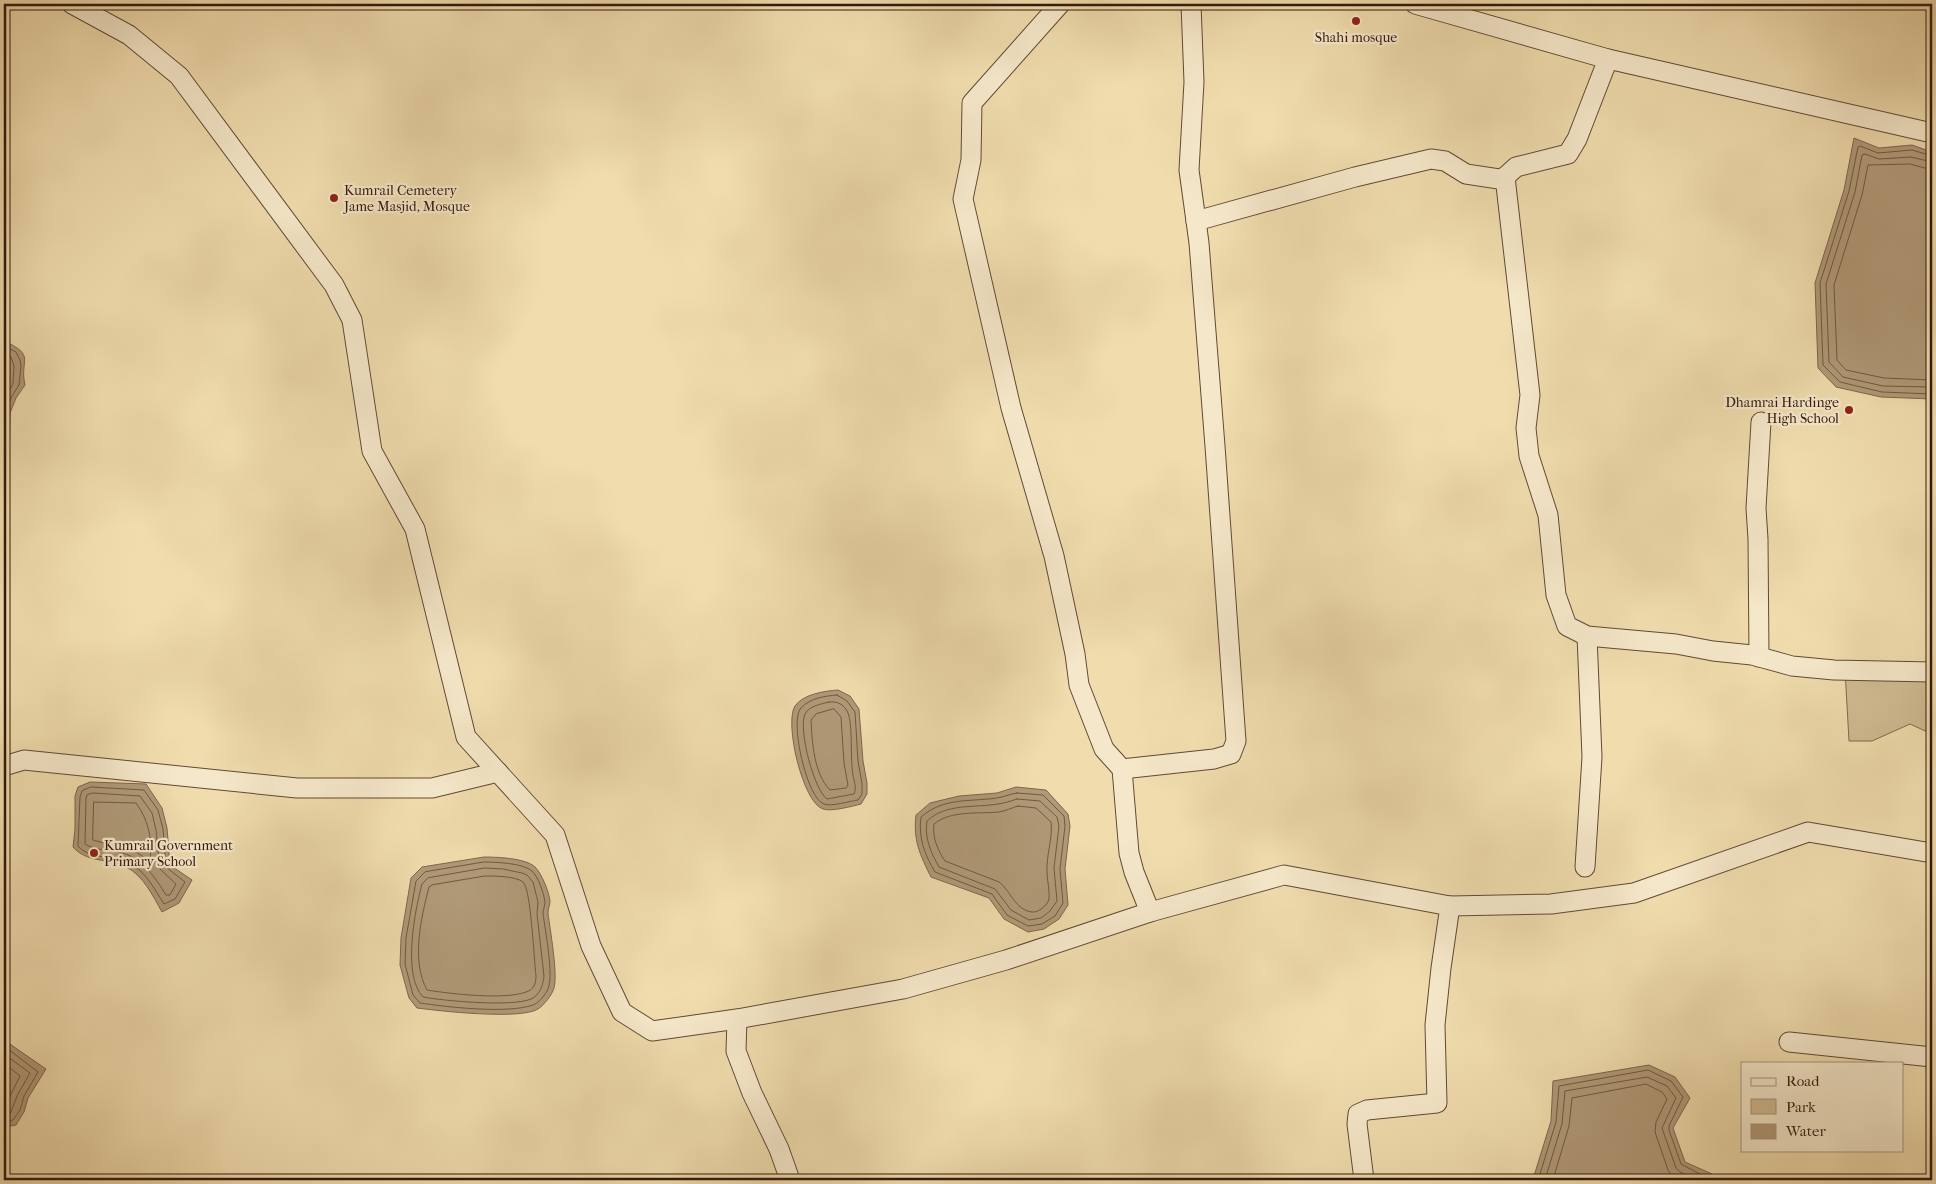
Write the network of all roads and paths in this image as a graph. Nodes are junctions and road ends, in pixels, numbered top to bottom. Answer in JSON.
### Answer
{"nodes":[{"id":1,"x":72,"y":4,"type":"edge"},
{"id":2,"x":1060,"y":4,"type":"edge"},
{"id":3,"x":1191,"y":4,"type":"edge"},
{"id":4,"x":1415,"y":4,"type":"edge"},
{"id":5,"x":1608,"y":59,"type":"junction"},
{"id":6,"x":1932,"y":133,"type":"edge"},
{"id":7,"x":1505,"y":178,"type":"junction"},
{"id":8,"x":1196,"y":221,"type":"junction"},
{"id":9,"x":1761,"y":422,"type":"dead end"},
{"id":10,"x":1587,"y":636,"type":"junction"},
{"id":11,"x":1759,"y":657,"type":"junction"},
{"id":12,"x":1932,"y":672,"type":"edge"},
{"id":13,"x":4,"y":766,"type":"edge"},
{"id":14,"x":1122,"y":769,"type":"junction"},
{"id":15,"x":498,"y":772,"type":"junction"},
{"id":16,"x":1932,"y":852,"type":"edge"},
{"id":17,"x":1585,"y":867,"type":"dead end"},
{"id":18,"x":1450,"y":906,"type":"junction"},
{"id":19,"x":1150,"y":912,"type":"junction"},
{"id":20,"x":737,"y":1019,"type":"junction"},
{"id":21,"x":1788,"y":1042,"type":"dead end"},
{"id":22,"x":1932,"y":1057,"type":"edge"},
{"id":23,"x":790,"y":1180,"type":"edge"},
{"id":24,"x":1364,"y":1180,"type":"edge"}],
"edges":[{"from":1,"to":15,"type":"street"},
{"from":2,"to":14,"type":"street"},
{"from":3,"to":8,"type":"street"},
{"from":4,"to":5,"type":"street"},
{"from":5,"to":6,"type":"street"},
{"from":5,"to":7,"type":"street"},
{"from":7,"to":8,"type":"street"},
{"from":7,"to":10,"type":"street"},
{"from":8,"to":14,"type":"street"},
{"from":9,"to":11,"type":"street"},
{"from":10,"to":11,"type":"street"},
{"from":10,"to":17,"type":"street"},
{"from":11,"to":12,"type":"street"},
{"from":13,"to":15,"type":"street"},
{"from":14,"to":19,"type":"street"},
{"from":15,"to":20,"type":"street"},
{"from":16,"to":18,"type":"street"},
{"from":18,"to":19,"type":"street"},
{"from":18,"to":24,"type":"street"},
{"from":19,"to":20,"type":"street"},
{"from":20,"to":23,"type":"street"},
{"from":21,"to":22,"type":"street"}]}
